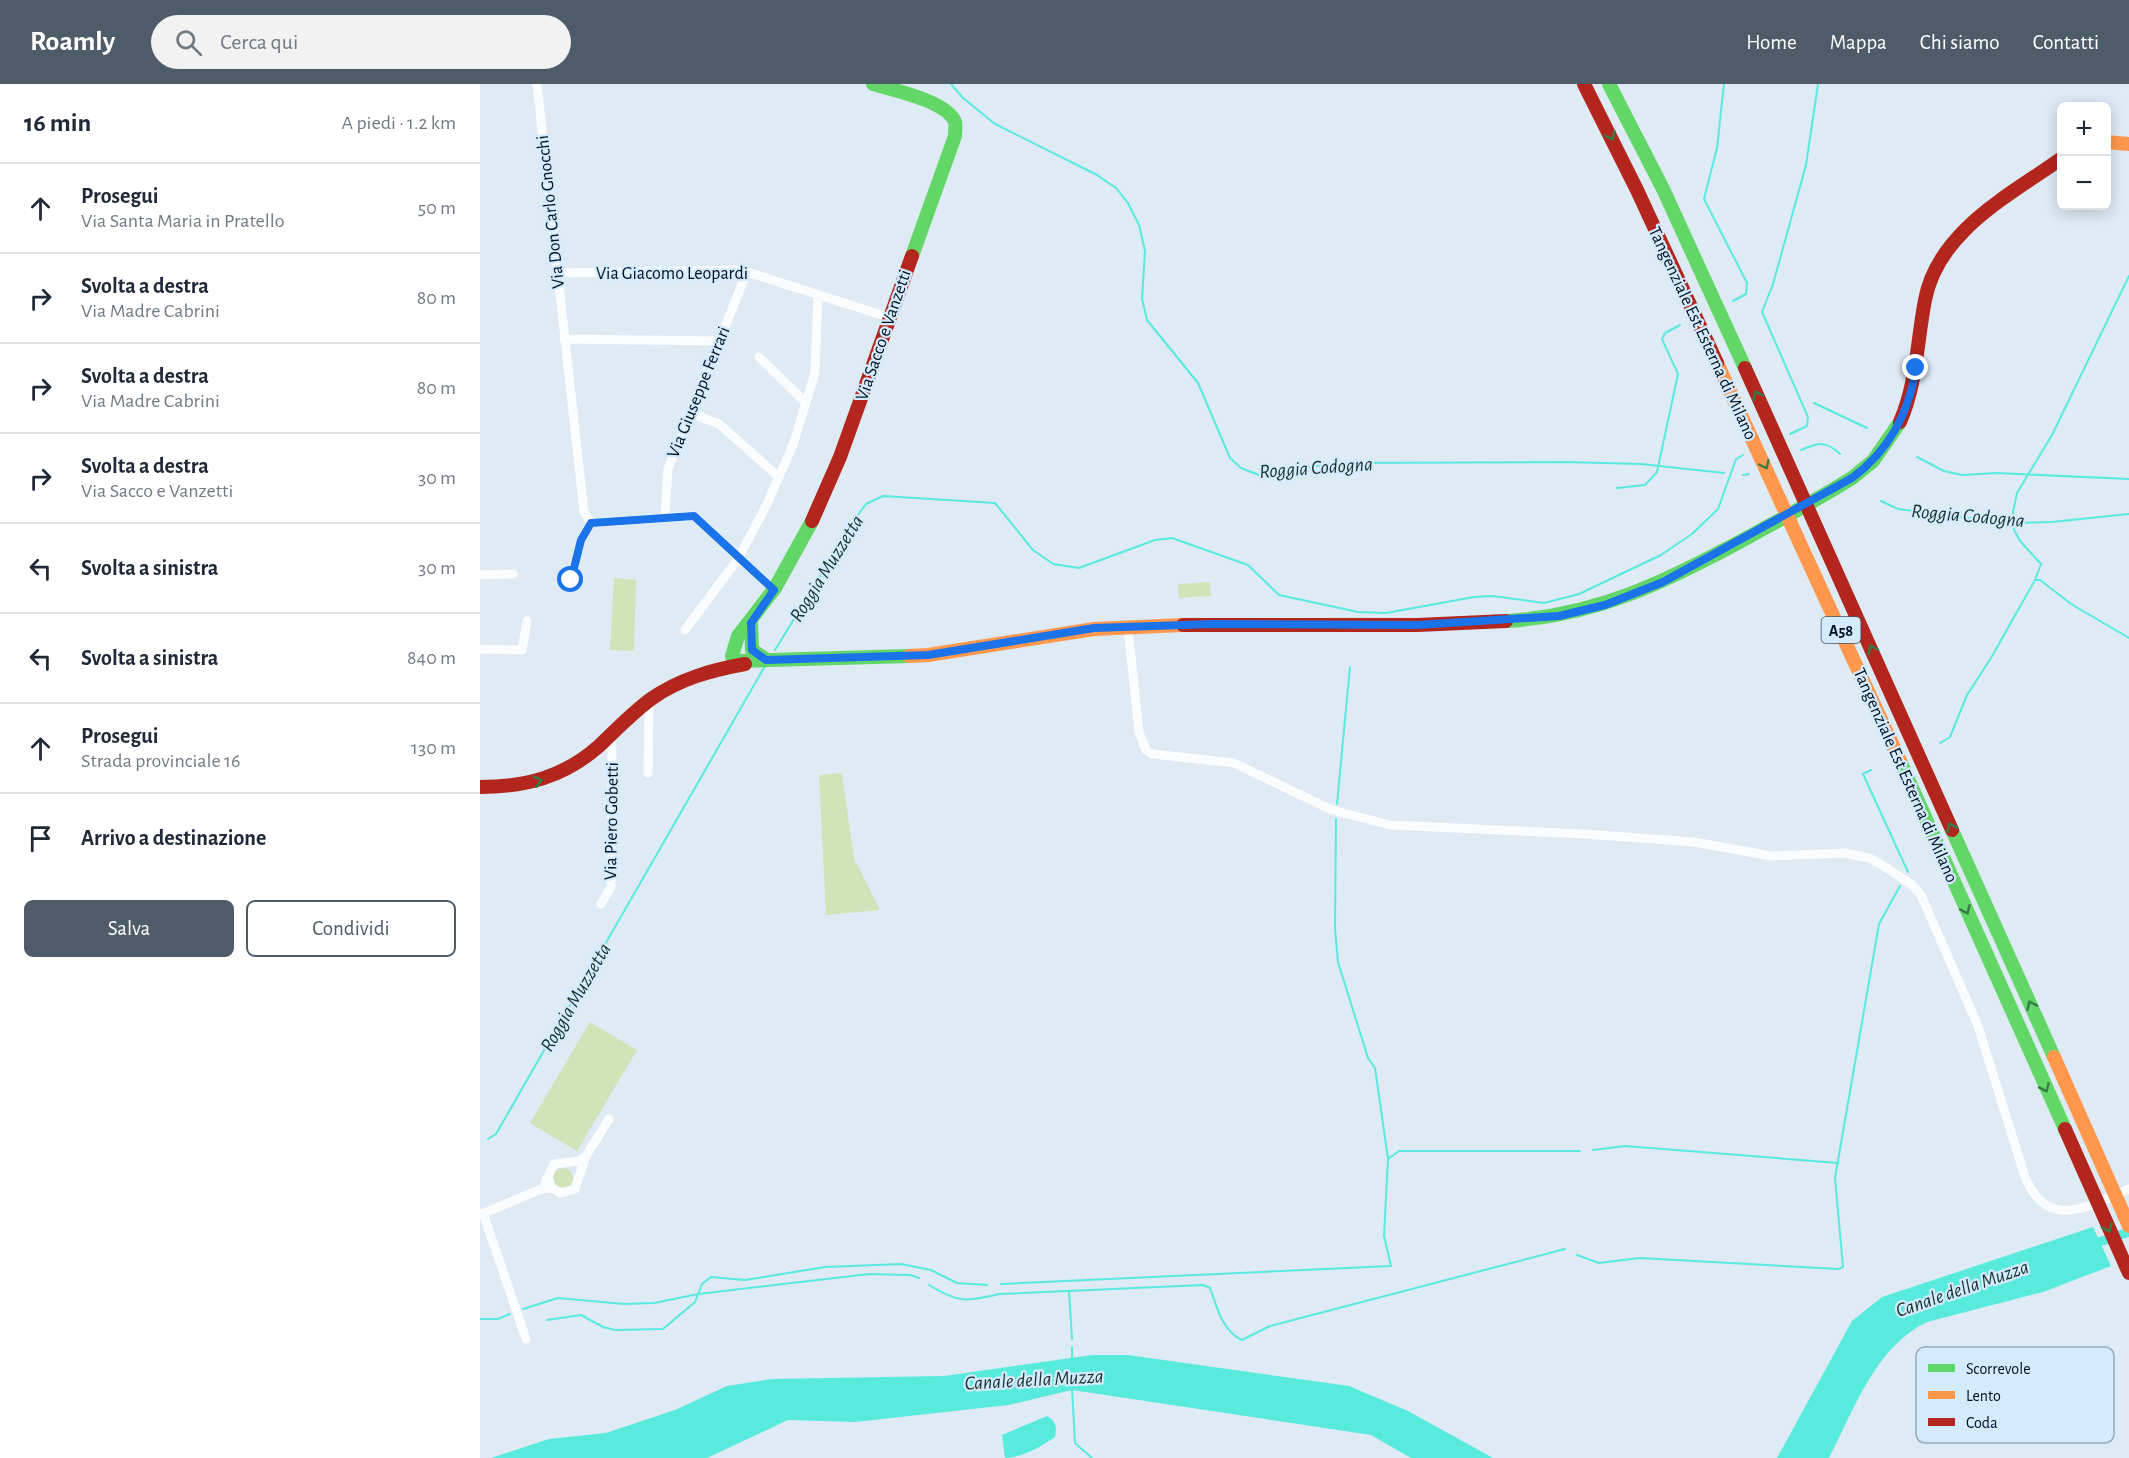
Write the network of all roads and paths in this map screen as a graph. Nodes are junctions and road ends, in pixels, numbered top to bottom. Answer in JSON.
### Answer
{"nodes":[{"id":1,"x":537,"y":84,"type":"edge"},
{"id":2,"x":873,"y":84,"type":"edge"},
{"id":3,"x":1584,"y":84,"type":"edge"},
{"id":4,"x":1609,"y":84,"type":"edge"},
{"id":5,"x":2111,"y":142,"type":"edge"},
{"id":6,"x":2129,"y":144,"type":"edge"},
{"id":7,"x":2057,"y":161,"type":"edge"},
{"id":8,"x":747,"y":272,"type":"junction"},
{"id":9,"x":557,"y":273,"type":"junction"},
{"id":10,"x":818,"y":294,"type":"junction"},
{"id":11,"x":888,"y":317,"type":"junction"},
{"id":12,"x":564,"y":339,"type":"junction"},
{"id":13,"x":719,"y":341,"type":"junction"},
{"id":14,"x":759,"y":357,"type":"dead end"},
{"id":15,"x":806,"y":403,"type":"junction"},
{"id":16,"x":690,"y":413,"type":"junction"},
{"id":17,"x":779,"y":477,"type":"junction"},
{"id":18,"x":666,"y":516,"type":"junction"},
{"id":19,"x":591,"y":523,"type":"junction"},
{"id":20,"x":738,"y":559,"type":"junction"},
{"id":21,"x":513,"y":574,"type":"dead end"},
{"id":22,"x":480,"y":575,"type":"edge"},
{"id":23,"x":571,"y":580,"type":"dead end"},
{"id":24,"x":774,"y":590,"type":"junction"},
{"id":25,"x":527,"y":621,"type":"dead end"},
{"id":26,"x":751,"y":628,"type":"junction"},
{"id":27,"x":1128,"y":628,"type":"junction"},
{"id":28,"x":685,"y":630,"type":"dead end"},
{"id":29,"x":480,"y":649,"type":"edge"},
{"id":30,"x":731,"y":653,"type":"junction"},
{"id":31,"x":761,"y":661,"type":"junction"},
{"id":32,"x":709,"y":671,"type":"junction"},
{"id":33,"x":649,"y":702,"type":"junction"},
{"id":34,"x":610,"y":735,"type":"junction"},
{"id":35,"x":648,"y":773,"type":"dead end"},
{"id":36,"x":480,"y":788,"type":"edge"},
{"id":37,"x":601,"y":904,"type":"dead end"},
{"id":38,"x":609,"y":1119,"type":"dead end"},
{"id":39,"x":586,"y":1156,"type":"junction"},
{"id":40,"x":570,"y":1162,"type":"junction"},
{"id":41,"x":580,"y":1175,"type":"junction"},
{"id":42,"x":548,"y":1178,"type":"junction"},
{"id":43,"x":552,"y":1188,"type":"junction"},
{"id":44,"x":541,"y":1189,"type":"junction"},
{"id":45,"x":2129,"y":1189,"type":"edge"},
{"id":46,"x":481,"y":1214,"type":"edge"},
{"id":47,"x":2129,"y":1226,"type":"edge"},
{"id":48,"x":2129,"y":1273,"type":"edge"},
{"id":49,"x":526,"y":1339,"type":"dead end"}],
"edges":[{"from":1,"to":9,"type":"street","name":"Via Don Carlo Gnocchi"},
{"from":2,"to":11,"type":"main road","name":"Via Sacco e Vanzetti"},
{"from":3,"to":48,"type":"main road","name":"Tangenziale Est Esterna di Milano","number":"A58","one_way":true},
{"from":47,"to":4,"type":"main road","name":"Tangenziale Est Esterna di Milano","number":"A58","one_way":true},
{"from":5,"to":6,"type":"main road"},
{"from":7,"to":27,"type":"main road"},
{"from":8,"to":9,"type":"street","name":"Via Giacomo Leopardi"},
{"from":8,"to":10,"type":"street","name":"Via Giacomo Leopardi"},
{"from":8,"to":13,"type":"street","name":"Via Giuseppe Ferrari"},
{"from":9,"to":12,"type":"street","name":"Via Don Carlo Gnocchi"},
{"from":10,"to":11,"type":"street","name":"Via Giacomo Leopardi"},
{"from":10,"to":15,"type":"street"},
{"from":11,"to":24,"type":"main road","name":"Via Sacco e Vanzetti"},
{"from":12,"to":13,"type":"street"},
{"from":12,"to":19,"type":"street","name":"Via Don Carlo Gnocchi"},
{"from":13,"to":16,"type":"street","name":"Via Giuseppe Ferrari"},
{"from":14,"to":15,"type":"street"},
{"from":15,"to":17,"type":"street"},
{"from":16,"to":17,"type":"street"},
{"from":16,"to":18,"type":"street","name":"Via Giuseppe Ferrari"},
{"from":17,"to":20,"type":"street"},
{"from":18,"to":19,"type":"street"},
{"from":18,"to":20,"type":"street"},
{"from":19,"to":23,"type":"street"},
{"from":20,"to":24,"type":"street"},
{"from":20,"to":28,"type":"street"},
{"from":21,"to":22,"type":"street"},
{"from":24,"to":26,"type":"main road","name":"Via Sacco e Vanzetti"},
{"from":25,"to":29,"type":"street"},
{"from":26,"to":30,"type":"main road","name":"Via Sacco e Vanzetti"},
{"from":26,"to":31,"type":"main road"},
{"from":27,"to":31,"type":"main road"},
{"from":27,"to":45,"type":"street"},
{"from":30,"to":31,"type":"main road"},
{"from":30,"to":32,"type":"main road","name":"Via Sacco e Vanzetti"},
{"from":31,"to":32,"type":"main road"},
{"from":32,"to":33,"type":"main road"},
{"from":33,"to":34,"type":"main road"},
{"from":33,"to":35,"type":"street"},
{"from":36,"to":34,"type":"main road","one_way":true},
{"from":34,"to":37,"type":"street","name":"Via Piero Gobetti"},
{"from":38,"to":39,"type":"street"},
{"from":39,"to":40,"type":"street"},
{"from":39,"to":41,"type":"street"},
{"from":40,"to":41,"type":"street"},
{"from":40,"to":42,"type":"street"},
{"from":41,"to":43,"type":"street"},
{"from":42,"to":43,"type":"street"},
{"from":42,"to":44,"type":"street"},
{"from":43,"to":44,"type":"street"},
{"from":44,"to":46,"type":"street"},
{"from":46,"to":49,"type":"street"}]}
